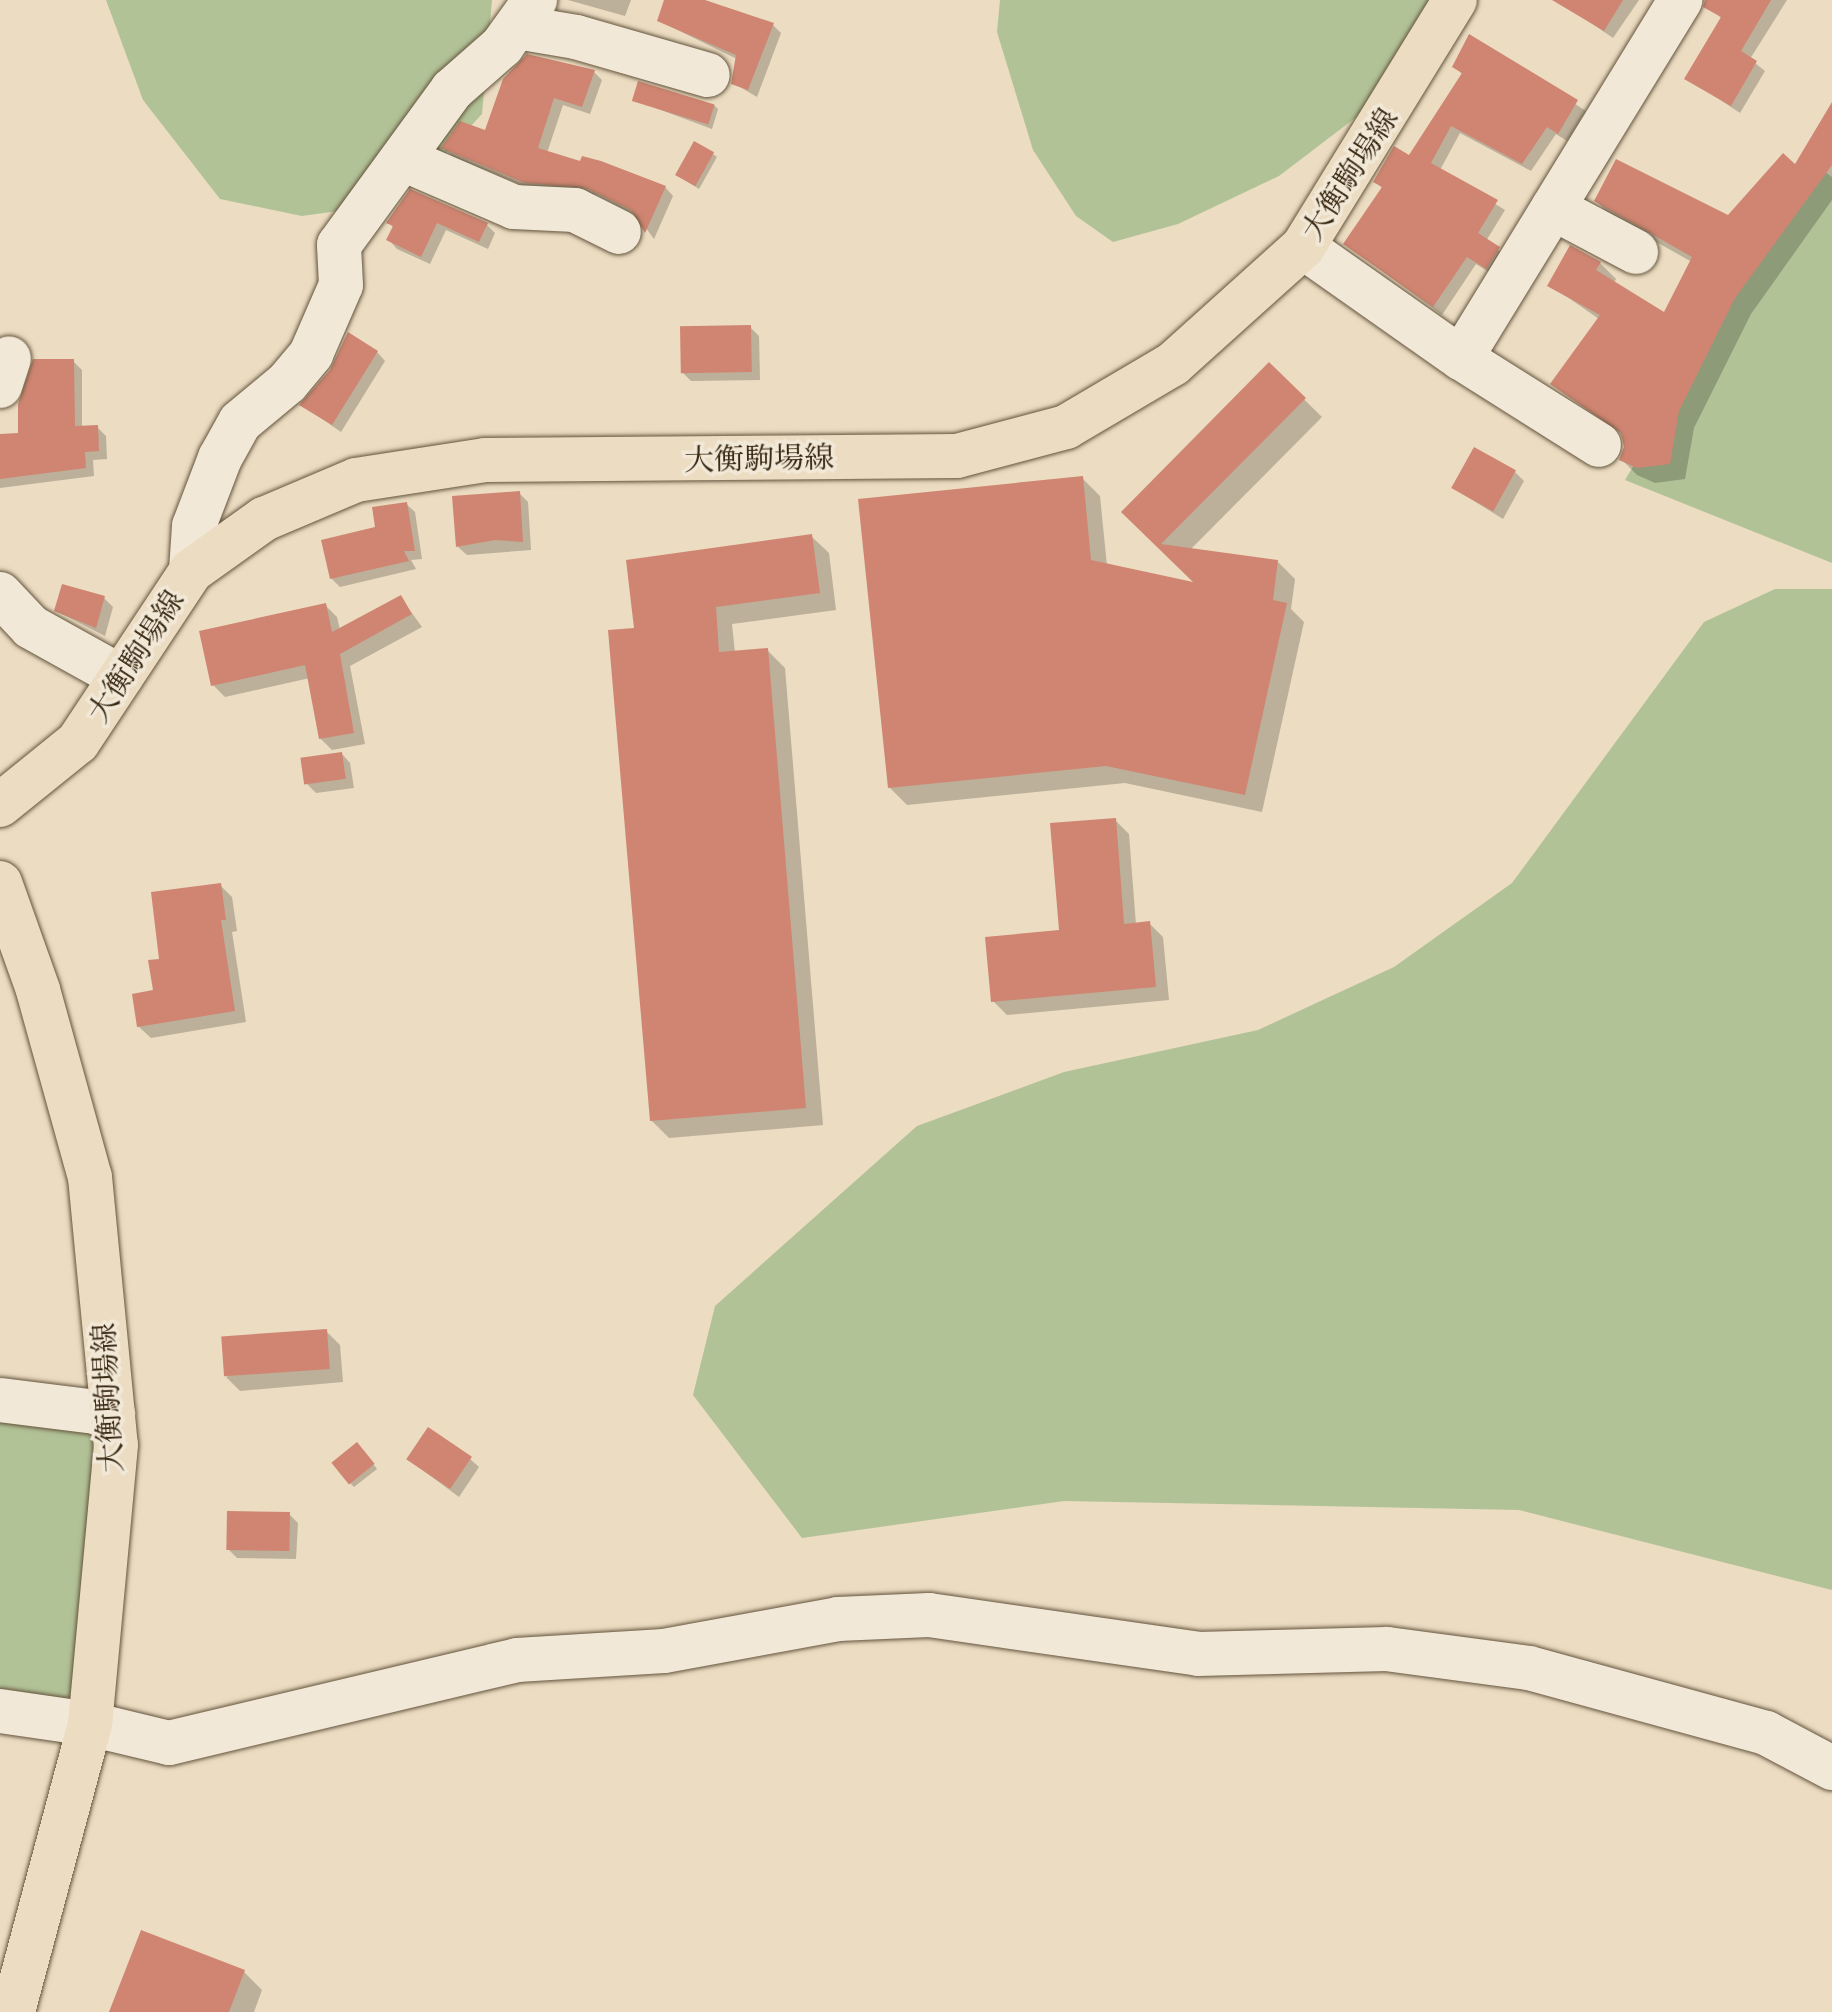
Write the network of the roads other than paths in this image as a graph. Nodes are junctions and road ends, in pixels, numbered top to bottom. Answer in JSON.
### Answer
{"nodes":[{"id":1,"x":1455,"y":0,"type":"edge"},
{"id":2,"x":1680,"y":0,"type":"edge"},
{"id":3,"x":526,"y":13,"type":"edge"},
{"id":4,"x":708,"y":75,"type":"dead end"},
{"id":5,"x":403,"y":159,"type":"junction"},
{"id":6,"x":1553,"y":208,"type":"junction"},
{"id":7,"x":619,"y":232,"type":"dead end"},
{"id":8,"x":1303,"y":247,"type":"junction"},
{"id":9,"x":1636,"y":252,"type":"dead end"},
{"id":10,"x":1461,"y":358,"type":"junction"},
{"id":11,"x":1599,"y":445,"type":"dead end"},
{"id":12,"x":191,"y":571,"type":"junction"},
{"id":13,"x":0,"y":594,"type":"edge"},
{"id":14,"x":121,"y":677,"type":"junction"},
{"id":15,"x":0,"y":805,"type":"edge"},
{"id":16,"x":0,"y":883,"type":"edge"},
{"id":17,"x":0,"y":1400,"type":"edge"},
{"id":18,"x":113,"y":1414,"type":"junction"},
{"id":19,"x":0,"y":1711,"type":"edge"},
{"id":20,"x":90,"y":1724,"type":"junction"},
{"id":21,"x":1832,"y":1768,"type":"edge"},
{"id":22,"x":13,"y":2012,"type":"edge"}],
"edges":[{"from":1,"to":8,"type":"main road","name":"大衡駒場線"},
{"from":2,"to":6,"type":"street"},
{"from":3,"to":4,"type":"street"},
{"from":3,"to":5,"type":"street"},
{"from":5,"to":7,"type":"street"},
{"from":5,"to":12,"type":"street"},
{"from":6,"to":9,"type":"street"},
{"from":6,"to":10,"type":"street"},
{"from":8,"to":10,"type":"street"},
{"from":8,"to":12,"type":"main road","name":"大衡駒場線"},
{"from":10,"to":11,"type":"street"},
{"from":12,"to":14,"type":"main road","name":"大衡駒場線"},
{"from":13,"to":14,"type":"street"},
{"from":14,"to":15,"type":"main road","name":"大衡駒場線"},
{"from":16,"to":18,"type":"main road","name":"大衡駒場線"},
{"from":17,"to":18,"type":"street"},
{"from":18,"to":20,"type":"main road","name":"大衡駒場線"},
{"from":19,"to":20,"type":"street"},
{"from":20,"to":21,"type":"street"},
{"from":20,"to":22,"type":"main road","name":"大衡駒場線"}]}
